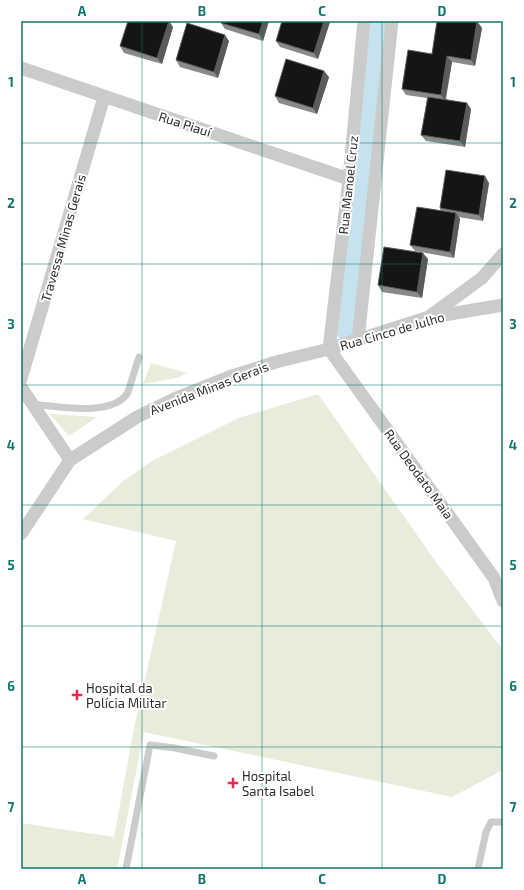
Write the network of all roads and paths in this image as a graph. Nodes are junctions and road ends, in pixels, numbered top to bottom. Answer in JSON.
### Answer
{"nodes":[{"id":1,"x":364,"y":21,"type":"edge"},
{"id":2,"x":392,"y":21,"type":"edge"},
{"id":3,"x":21,"y":68,"type":"edge"},
{"id":4,"x":104,"y":98,"type":"junction"},
{"id":5,"x":350,"y":179,"type":"junction"},
{"id":6,"x":503,"y":254,"type":"edge"},
{"id":7,"x":503,"y":305,"type":"edge"},
{"id":8,"x":426,"y":318,"type":"junction"},
{"id":9,"x":358,"y":340,"type":"junction"},
{"id":10,"x":329,"y":349,"type":"junction"},
{"id":11,"x":139,"y":357,"type":"dead end"},
{"id":12,"x":21,"y":378,"type":"edge"},
{"id":13,"x":21,"y":387,"type":"edge"},
{"id":14,"x":31,"y":404,"type":"junction"},
{"id":15,"x":70,"y":460,"type":"junction"},
{"id":16,"x":21,"y":534,"type":"edge"},
{"id":17,"x":498,"y":579,"type":"edge"},
{"id":18,"x":503,"y":601,"type":"edge"},
{"id":19,"x":214,"y":756,"type":"dead end"},
{"id":20,"x":503,"y":822,"type":"edge"},
{"id":21,"x":126,"y":869,"type":"edge"},
{"id":22,"x":478,"y":869,"type":"edge"}],
"edges":[{"from":1,"to":5,"type":"street","name":"Rua Manoel Cruz"},
{"from":2,"to":9,"type":"street","name":"Rua Manoel Cruz"},
{"from":3,"to":4,"type":"street","name":"Rua Piauí"},
{"from":4,"to":5,"type":"street","name":"Rua Piauí"},
{"from":4,"to":12,"type":"street","name":"Travessa Minas Gerais"},
{"from":5,"to":10,"type":"street","name":"Rua Manoel Cruz"},
{"from":6,"to":8,"type":"street"},
{"from":7,"to":8,"type":"street","name":"Rua Cinco de Julho"},
{"from":8,"to":9,"type":"street","name":"Rua Cinco de Julho"},
{"from":9,"to":10,"type":"street","name":"Rua Cinco de Julho"},
{"from":10,"to":15,"type":"street","name":"Avenida Minas Gerais"},
{"from":10,"to":17,"type":"street","name":"Rua Deodato Maia"},
{"from":11,"to":14,"type":"lane"},
{"from":13,"to":14,"type":"street"},
{"from":14,"to":15,"type":"street"},
{"from":15,"to":16,"type":"street","name":"Avenida Minas Gerais"},
{"from":17,"to":18,"type":"street","name":"Rua Deodato Maia"},
{"from":19,"to":21,"type":"lane"},
{"from":20,"to":22,"type":"lane"}]}
